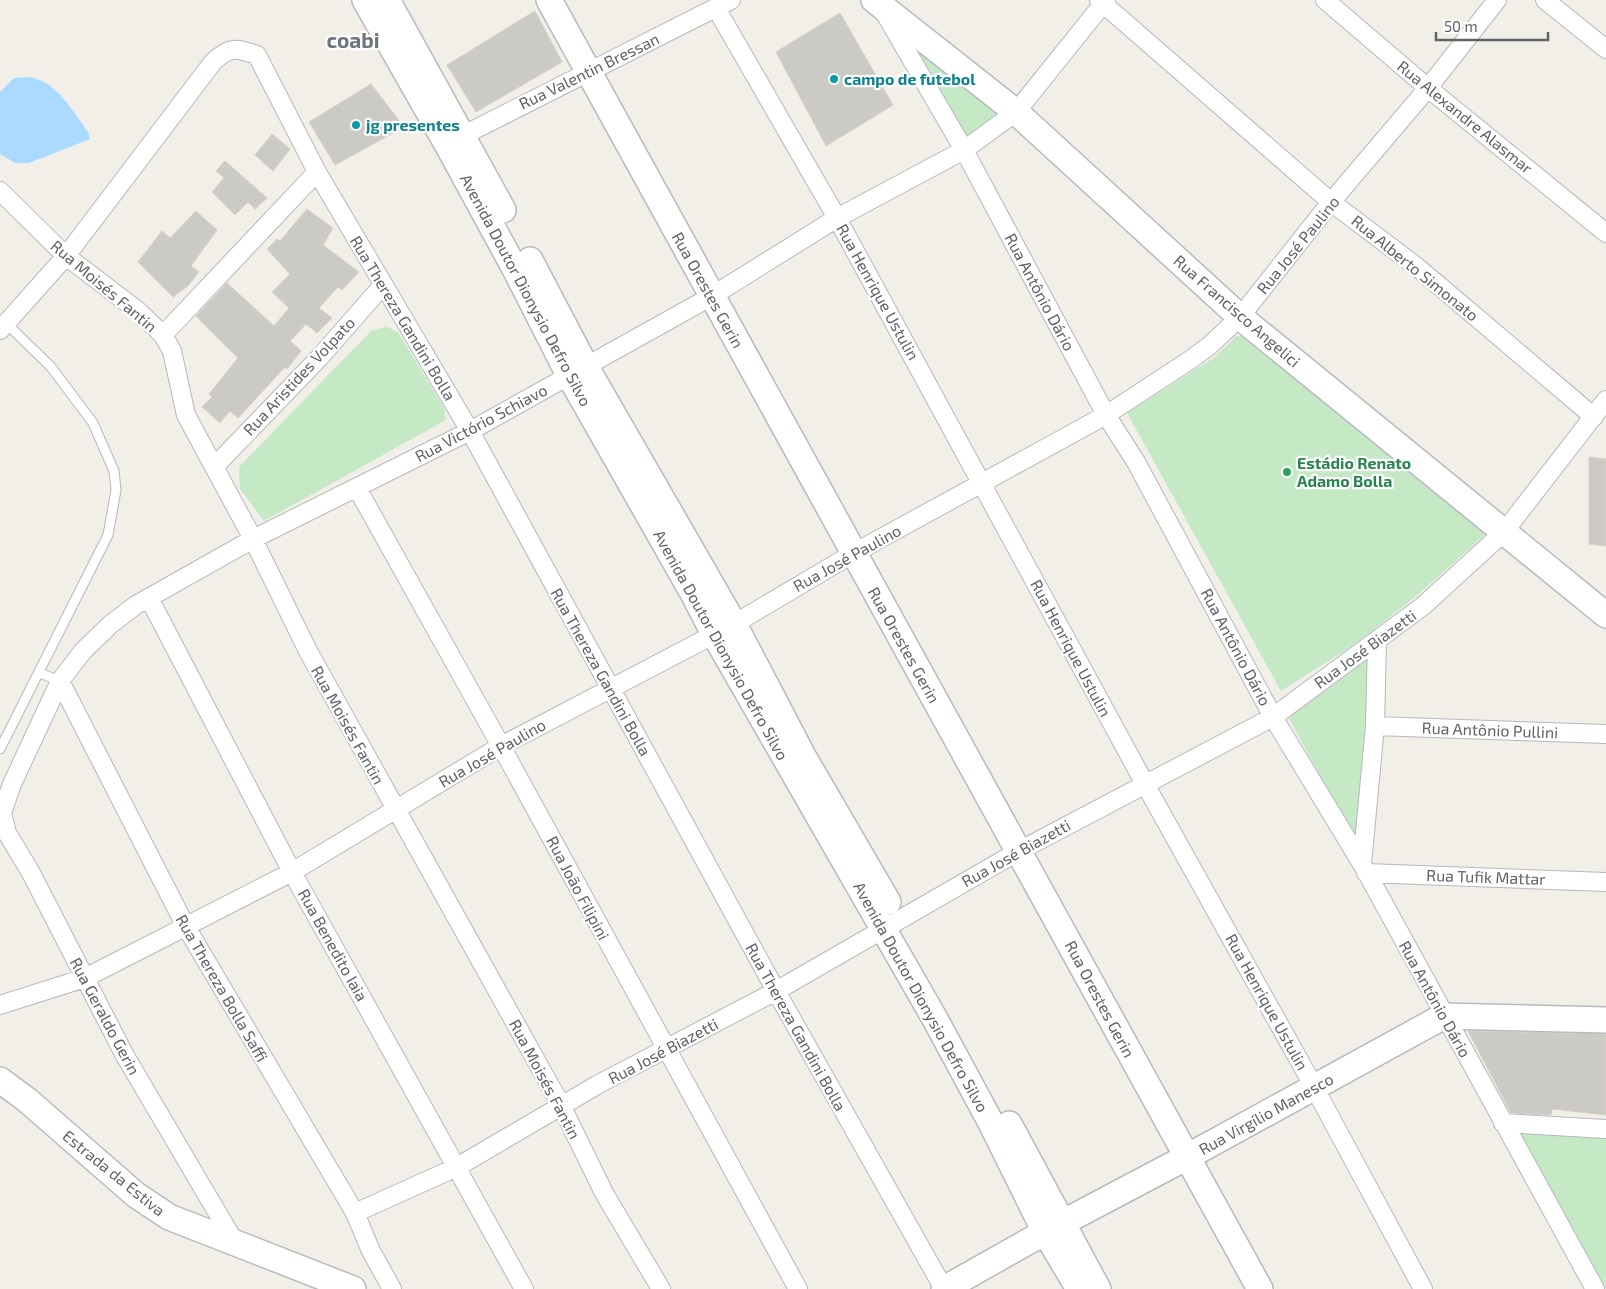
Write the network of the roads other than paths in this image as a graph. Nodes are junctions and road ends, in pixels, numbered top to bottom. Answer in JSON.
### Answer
{"nodes":[{"id":1,"x":365,"y":0,"type":"edge"},
{"id":2,"x":386,"y":0,"type":"edge"},
{"id":3,"x":549,"y":0,"type":"edge"},
{"id":4,"x":1325,"y":0,"type":"edge"},
{"id":5,"x":1497,"y":0,"type":"edge"},
{"id":6,"x":1546,"y":0,"type":"edge"},
{"id":7,"x":1103,"y":1,"type":"edge"},
{"id":8,"x":876,"y":2,"type":"edge"},
{"id":9,"x":724,"y":4,"type":"edge"},
{"id":10,"x":1606,"y":49,"type":"edge"},
{"id":11,"x":587,"y":71,"type":"junction"},
{"id":12,"x":1428,"y":88,"type":"junction"},
{"id":13,"x":1016,"y":112,"type":"junction"},
{"id":14,"x":455,"y":139,"type":"junction"},
{"id":15,"x":964,"y":150,"type":"junction"},
{"id":16,"x":317,"y":172,"type":"junction"},
{"id":17,"x":2,"y":193,"type":"edge"},
{"id":18,"x":1331,"y":202,"type":"junction"},
{"id":19,"x":838,"y":218,"type":"junction"},
{"id":20,"x":1606,"y":233,"type":"edge"},
{"id":21,"x":66,"y":256,"type":"junction"},
{"id":22,"x":383,"y":285,"type":"junction"},
{"id":23,"x":712,"y":296,"type":"junction"},
{"id":24,"x":1240,"y":317,"type":"junction"},
{"id":25,"x":2,"y":325,"type":"edge"},
{"id":26,"x":162,"y":335,"type":"junction"},
{"id":27,"x":578,"y":371,"type":"junction"},
{"id":28,"x":1606,"y":400,"type":"edge"},
{"id":29,"x":1106,"y":414,"type":"junction"},
{"id":30,"x":1594,"y":417,"type":"junction"},
{"id":31,"x":470,"y":431,"type":"junction"},
{"id":32,"x":214,"y":466,"type":"junction"},
{"id":33,"x":983,"y":484,"type":"junction"},
{"id":34,"x":357,"y":488,"type":"junction"},
{"id":35,"x":1504,"y":532,"type":"junction"},
{"id":36,"x":253,"y":540,"type":"junction"},
{"id":37,"x":854,"y":553,"type":"junction"},
{"id":38,"x":149,"y":598,"type":"junction"},
{"id":39,"x":1606,"y":615,"type":"edge"},
{"id":40,"x":724,"y":629,"type":"junction"},
{"id":41,"x":1377,"y":641,"type":"junction"},
{"id":42,"x":40,"y":673,"type":"junction"},
{"id":43,"x":60,"y":681,"type":"junction"},
{"id":44,"x":610,"y":688,"type":"junction"},
{"id":45,"x":1274,"y":717,"type":"junction"},
{"id":46,"x":1375,"y":726,"type":"junction"},
{"id":47,"x":1606,"y":734,"type":"edge"},
{"id":48,"x":501,"y":746,"type":"junction"},
{"id":49,"x":0,"y":749,"type":"edge"},
{"id":50,"x":12,"y":784,"type":"joint"},
{"id":51,"x":1145,"y":784,"type":"junction"},
{"id":52,"x":394,"y":810,"type":"junction"},
{"id":53,"x":1019,"y":851,"type":"junction"},
{"id":54,"x":1364,"y":869,"type":"junction"},
{"id":55,"x":292,"y":872,"type":"junction"},
{"id":56,"x":1606,"y":882,"type":"edge"},
{"id":57,"x":891,"y":924,"type":"junction"},
{"id":58,"x":185,"y":925,"type":"junction"},
{"id":59,"x":87,"y":982,"type":"junction"},
{"id":60,"x":776,"y":991,"type":"junction"},
{"id":61,"x":0,"y":1005,"type":"edge"},
{"id":62,"x":0,"y":1016,"type":"edge"},
{"id":63,"x":1444,"y":1016,"type":"junction"},
{"id":64,"x":1606,"y":1020,"type":"edge"},
{"id":65,"x":666,"y":1051,"type":"junction"},
{"id":66,"x":0,"y":1080,"type":"edge"},
{"id":67,"x":1314,"y":1087,"type":"junction"},
{"id":68,"x":562,"y":1107,"type":"junction"},
{"id":69,"x":1503,"y":1124,"type":"junction"},
{"id":70,"x":1606,"y":1129,"type":"edge"},
{"id":71,"x":1187,"y":1157,"type":"junction"},
{"id":72,"x":457,"y":1167,"type":"junction"},
{"id":73,"x":355,"y":1213,"type":"junction"},
{"id":74,"x":1054,"y":1227,"type":"junction"},
{"id":75,"x":234,"y":1241,"type":"junction"},
{"id":76,"x":353,"y":1289,"type":"edge"},
{"id":77,"x":392,"y":1289,"type":"edge"},
{"id":78,"x":524,"y":1289,"type":"edge"},
{"id":79,"x":661,"y":1289,"type":"edge"},
{"id":80,"x":798,"y":1289,"type":"edge"},
{"id":81,"x":944,"y":1289,"type":"edge"},
{"id":82,"x":1079,"y":1289,"type":"edge"},
{"id":83,"x":1098,"y":1289,"type":"edge"},
{"id":84,"x":1260,"y":1289,"type":"edge"},
{"id":85,"x":1423,"y":1289,"type":"edge"},
{"id":86,"x":1595,"y":1289,"type":"edge"}],
"edges":[{"from":1,"to":14,"type":"street","name":"Avenida Doutor Dionysio Defro Silvo"},
{"from":2,"to":14,"type":"street","name":"Avenida Doutor Dionysio Defro Silvo"},
{"from":3,"to":11,"type":"street","name":"Rua Orestes Gerin"},
{"from":4,"to":12,"type":"street","name":"Rua Alexandre Alasmar"},
{"from":5,"to":12,"type":"street","name":"Rua José Paulino"},
{"from":6,"to":10,"type":"street"},
{"from":7,"to":13,"type":"street","name":"Rua Victório Schiavo"},
{"from":7,"to":18,"type":"street","name":"Rua Alberto Simonato"},
{"from":8,"to":13,"type":"street","name":"Rua Francisco Angelici"},
{"from":8,"to":15,"type":"street","name":"Rua Antônio Dário"},
{"from":9,"to":11,"type":"street","name":"Rua Valentin Bressan"},
{"from":9,"to":19,"type":"street","name":"Rua Henrique Ustulin"},
{"from":11,"to":14,"type":"street","name":"Rua Valentin Bressan"},
{"from":11,"to":23,"type":"street","name":"Rua Orestes Gerin"},
{"from":12,"to":18,"type":"street","name":"Rua José Paulino"},
{"from":12,"to":20,"type":"street","name":"Rua Alexandre Alasmar"},
{"from":13,"to":15,"type":"street","name":"Rua Victório Schiavo"},
{"from":13,"to":24,"type":"street","name":"Rua Francisco Angelici"},
{"from":14,"to":27,"type":"street","name":"Avenida Doutor Dionysio Defro Silvo"},
{"from":15,"to":19,"type":"street","name":"Rua Victório Schiavo"},
{"from":15,"to":29,"type":"street","name":"Rua Antônio Dário"},
{"from":16,"to":21,"type":"street","name":"Rua Thereza Gandini Bolla"},
{"from":16,"to":22,"type":"street","name":"Rua Thereza Gandini Bolla"},
{"from":16,"to":26,"type":"street"},
{"from":17,"to":21,"type":"street","name":"Rua Moisés Fantin"},
{"from":18,"to":24,"type":"street","name":"Rua José Paulino"},
{"from":18,"to":30,"type":"street","name":"Rua Alberto Simonato"},
{"from":19,"to":23,"type":"street","name":"Rua Victório Schiavo"},
{"from":19,"to":33,"type":"street","name":"Rua Henrique Ustulin"},
{"from":21,"to":25,"type":"street"},
{"from":21,"to":26,"type":"street","name":"Rua Moisés Fantin"},
{"from":22,"to":31,"type":"street","name":"Rua Thereza Gandini Bolla"},
{"from":22,"to":32,"type":"street","name":"Rua Aristides Volpato"},
{"from":23,"to":27,"type":"street","name":"Rua Victório Schiavo"},
{"from":23,"to":37,"type":"street","name":"Rua Orestes Gerin"},
{"from":24,"to":29,"type":"street","name":"Rua José Paulino"},
{"from":24,"to":35,"type":"street","name":"Rua Francisco Angelici"},
{"from":25,"to":42,"type":"lane"},
{"from":26,"to":32,"type":"street","name":"Rua Moisés Fantin"},
{"from":27,"to":31,"type":"street","name":"Rua Victório Schiavo"},
{"from":27,"to":40,"type":"street","name":"Avenida Doutor Dionysio Defro Silvo"},
{"from":28,"to":30,"type":"street","name":"Rua José Biazetti"},
{"from":29,"to":33,"type":"street","name":"Rua José Paulino"},
{"from":29,"to":45,"type":"street","name":"Rua Antônio Dário"},
{"from":30,"to":35,"type":"street","name":"Rua José Biazetti"},
{"from":31,"to":34,"type":"street","name":"Rua Victório Schiavo"},
{"from":31,"to":44,"type":"street","name":"Rua Thereza Gandini Bolla"},
{"from":32,"to":36,"type":"street","name":"Rua Moisés Fantin"},
{"from":33,"to":37,"type":"street","name":"Rua José Paulino"},
{"from":33,"to":51,"type":"street","name":"Rua Henrique Ustulin"},
{"from":34,"to":36,"type":"street","name":"Rua Victório Schiavo"},
{"from":34,"to":48,"type":"street","name":"Rua João Filipini"},
{"from":35,"to":39,"type":"street","name":"Rua Francisco Angelici"},
{"from":35,"to":41,"type":"street","name":"Rua José Biazetti"},
{"from":36,"to":38,"type":"street","name":"Rua Victório Schiavo"},
{"from":36,"to":52,"type":"street","name":"Rua Moisés Fantin"},
{"from":37,"to":40,"type":"street","name":"Rua José Paulino"},
{"from":37,"to":53,"type":"street","name":"Rua Orestes Gerin"},
{"from":38,"to":43,"type":"street","name":"Rua Victório Schiavo"},
{"from":38,"to":55,"type":"street","name":"Rua Benedito Iaia"},
{"from":40,"to":44,"type":"street","name":"Rua José Paulino"},
{"from":40,"to":57,"type":"street","name":"Avenida Doutor Dionysio Defro Silvo"},
{"from":41,"to":45,"type":"street","name":"Rua José Biazetti"},
{"from":41,"to":46,"type":"street"},
{"from":42,"to":43,"type":"lane"},
{"from":42,"to":49,"type":"lane"},
{"from":43,"to":50,"type":"street","name":"Rua Victório Schiavo"},
{"from":43,"to":58,"type":"street","name":"Rua Thereza Bolla Saffi"},
{"from":44,"to":48,"type":"street","name":"Rua José Paulino"},
{"from":44,"to":60,"type":"street","name":"Rua Thereza Gandini Bolla"},
{"from":45,"to":51,"type":"street","name":"Rua José Biazetti"},
{"from":45,"to":54,"type":"street","name":"Rua Antônio Dário"},
{"from":46,"to":47,"type":"street","name":"Rua Antônio Pullini"},
{"from":46,"to":54,"type":"street"},
{"from":48,"to":52,"type":"street","name":"Rua José Paulino"},
{"from":48,"to":65,"type":"street","name":"Rua João Filipini"},
{"from":50,"to":59,"type":"street","name":"Rua Geraldo Gerin"},
{"from":51,"to":53,"type":"street","name":"Rua José Biazetti"},
{"from":51,"to":67,"type":"street","name":"Rua Henrique Ustulin"},
{"from":52,"to":55,"type":"street","name":"Rua José Paulino"},
{"from":52,"to":68,"type":"street","name":"Rua Moisés Fantin"},
{"from":53,"to":57,"type":"street","name":"Rua José Biazetti"},
{"from":53,"to":71,"type":"street","name":"Rua Orestes Gerin"},
{"from":54,"to":56,"type":"street","name":"Rua Tufik Mattar"},
{"from":54,"to":63,"type":"street","name":"Rua Antônio Dário"},
{"from":55,"to":58,"type":"street","name":"Rua José Paulino"},
{"from":55,"to":72,"type":"street","name":"Rua Benedito Iaia"},
{"from":57,"to":60,"type":"street","name":"Rua José Biazetti"},
{"from":57,"to":74,"type":"street","name":"Avenida Doutor Dionysio Defro Silvo"},
{"from":58,"to":59,"type":"street","name":"Rua José Paulino"},
{"from":58,"to":73,"type":"street","name":"Rua Thereza Bolla Saffi"},
{"from":59,"to":61,"type":"street"},
{"from":59,"to":62,"type":"street"},
{"from":59,"to":75,"type":"street","name":"Rua Geraldo Gerin"},
{"from":60,"to":65,"type":"street","name":"Rua José Biazetti"},
{"from":60,"to":81,"type":"street","name":"Rua Thereza Gandini Bolla"},
{"from":63,"to":64,"type":"street"},
{"from":63,"to":67,"type":"street","name":"Rua Virgílio Manesco"},
{"from":63,"to":69,"type":"street","name":"Rua Antônio Dário"},
{"from":65,"to":68,"type":"street","name":"Rua José Biazetti"},
{"from":65,"to":80,"type":"street","name":"Rua João Filipini"},
{"from":66,"to":75,"type":"street","name":"Estrada da Estiva"},
{"from":67,"to":71,"type":"street","name":"Rua Virgílio Manesco"},
{"from":67,"to":85,"type":"street","name":"Rua Henrique Ustulin"},
{"from":68,"to":72,"type":"street","name":"Rua José Biazetti"},
{"from":68,"to":79,"type":"street","name":"Rua Moisés Fantin"},
{"from":69,"to":70,"type":"street"},
{"from":69,"to":86,"type":"street","name":"Rua Antônio Dário"},
{"from":71,"to":74,"type":"street","name":"Rua Virgílio Manesco"},
{"from":71,"to":84,"type":"street","name":"Rua Orestes Gerin"},
{"from":72,"to":73,"type":"street","name":"Rua José Biazetti"},
{"from":72,"to":78,"type":"street","name":"Rua Benedito Iaia"},
{"from":73,"to":77,"type":"street","name":"Rua Thereza Bolla Saffi"},
{"from":74,"to":81,"type":"street","name":"Rua Virgílio Manesco"},
{"from":74,"to":82,"type":"street","name":"Avenida Doutor Dionysio Defro Silvo"},
{"from":74,"to":83,"type":"street","name":"Avenida Doutor Dionysio Defro Silvo"},
{"from":75,"to":76,"type":"street","name":"Estrada da Estiva"}]}
